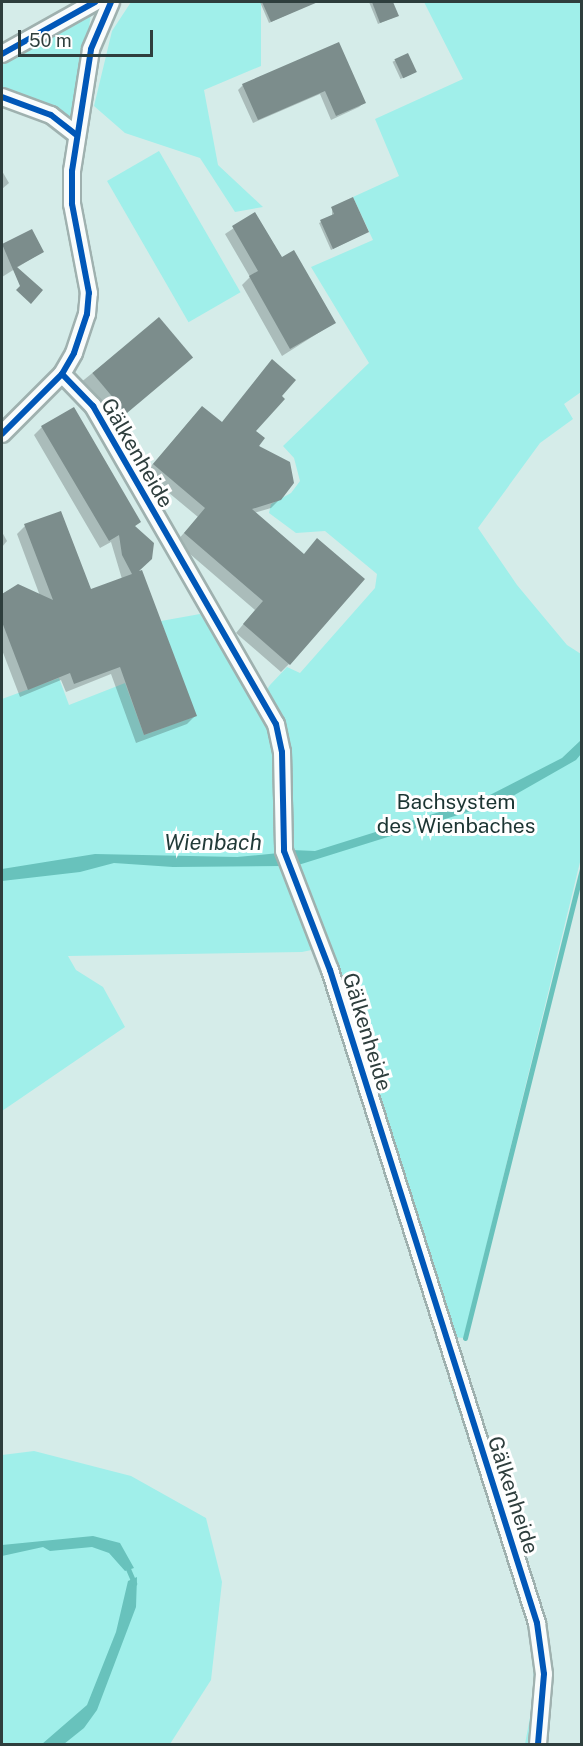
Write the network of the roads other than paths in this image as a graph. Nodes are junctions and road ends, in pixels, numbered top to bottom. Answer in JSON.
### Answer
{"nodes":[{"id":1,"x":95,"y":2,"type":"edge"},
{"id":2,"x":111,"y":2,"type":"edge"},
{"id":3,"x":2,"y":54,"type":"edge"},
{"id":4,"x":2,"y":97,"type":"edge"},
{"id":5,"x":77,"y":135,"type":"junction"},
{"id":6,"x":62,"y":374,"type":"junction"},
{"id":7,"x":2,"y":434,"type":"edge"},
{"id":8,"x":538,"y":1744,"type":"edge"}],
"edges":[{"from":1,"to":3,"type":"street"},
{"from":2,"to":5,"type":"street"},
{"from":4,"to":5,"type":"street"},
{"from":5,"to":6,"type":"street"},
{"from":6,"to":7,"type":"street"},
{"from":6,"to":8,"type":"street","name":"Gälkenheide"}]}
